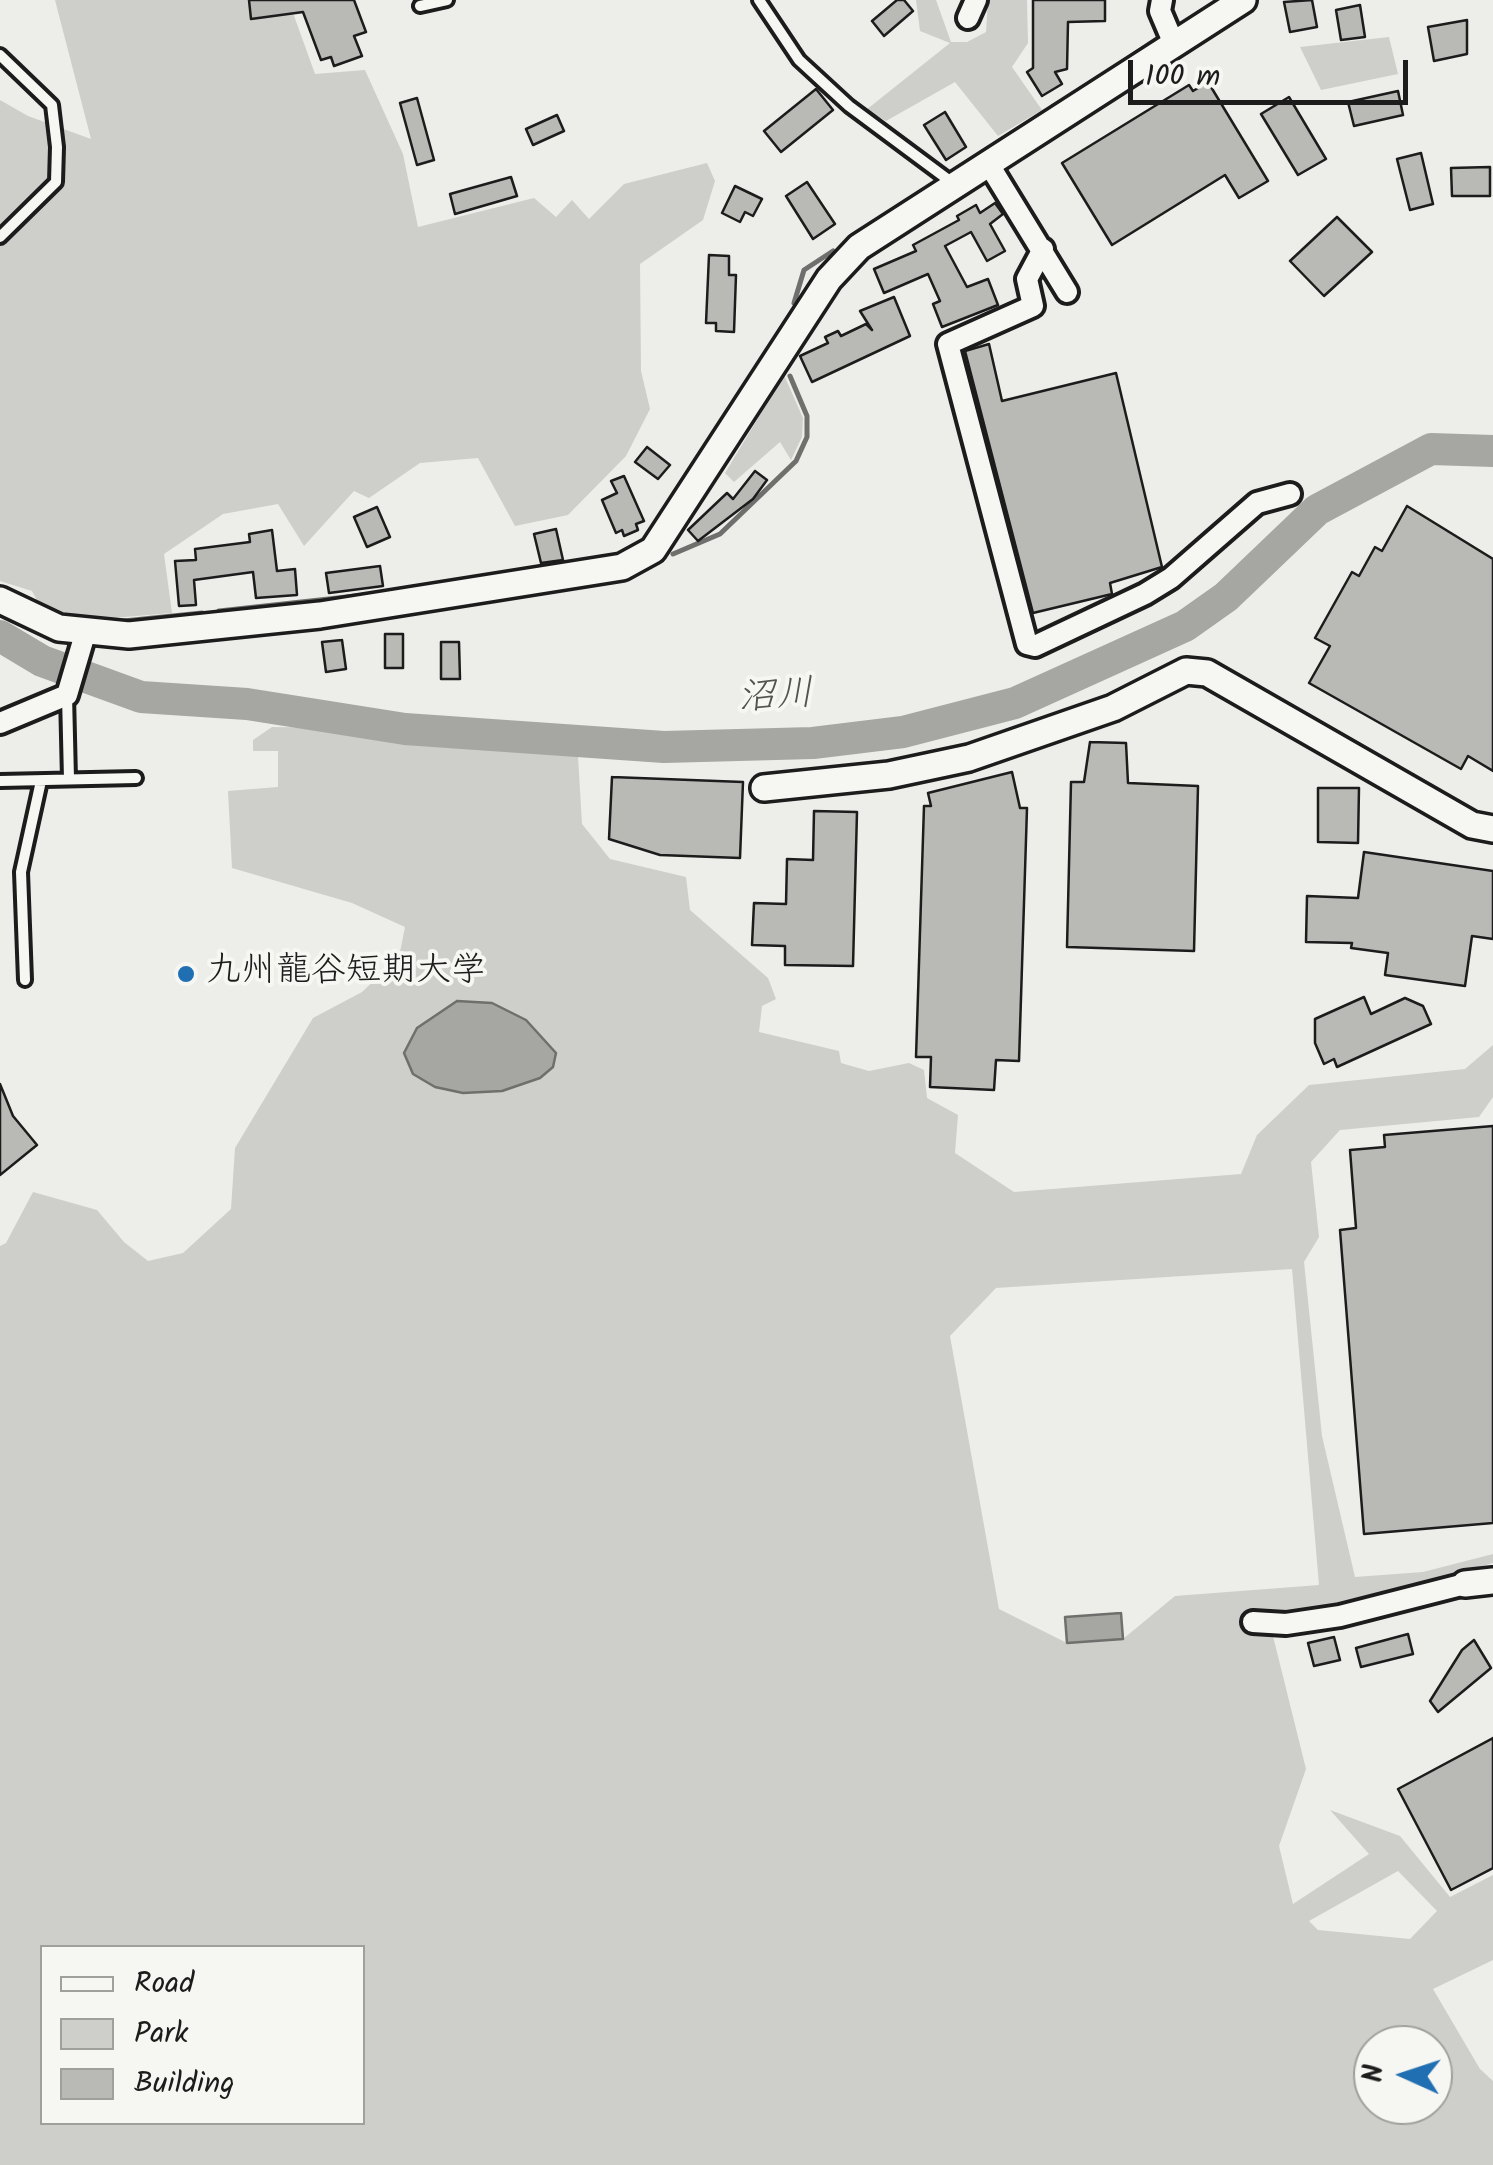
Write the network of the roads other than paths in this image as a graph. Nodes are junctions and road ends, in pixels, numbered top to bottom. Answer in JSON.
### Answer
{"nodes":[{"id":1,"x":447,"y":0,"type":"edge"},
{"id":2,"x":759,"y":0,"type":"edge"},
{"id":3,"x":1162,"y":0,"type":"edge"},
{"id":4,"x":1243,"y":0,"type":"edge"},
{"id":5,"x":420,"y":6,"type":"dead end"},
{"id":6,"x":1174,"y":44,"type":"junction"},
{"id":7,"x":0,"y":56,"type":"edge"},
{"id":8,"x":988,"y":163,"type":"junction"},
{"id":9,"x":955,"y":184,"type":"junction"},
{"id":10,"x":0,"y":238,"type":"edge"},
{"id":11,"x":1043,"y":249,"type":"junction"},
{"id":12,"x":1067,"y":292,"type":"dead end"},
{"id":13,"x":1290,"y":494,"type":"dead end"},
{"id":14,"x":0,"y":600,"type":"edge"},
{"id":15,"x":84,"y":641,"type":"junction"},
{"id":16,"x":67,"y":695,"type":"junction"},
{"id":17,"x":0,"y":723,"type":"edge"},
{"id":18,"x":136,"y":778,"type":"dead end"},
{"id":19,"x":41,"y":780,"type":"junction"},
{"id":20,"x":70,"y":780,"type":"junction"},
{"id":21,"x":0,"y":781,"type":"edge"},
{"id":22,"x":764,"y":788,"type":"dead end"},
{"id":23,"x":1493,"y":829,"type":"edge"},
{"id":24,"x":24,"y":980,"type":"dead end"},
{"id":25,"x":1493,"y":1580,"type":"edge"},
{"id":26,"x":1465,"y":1584,"type":"joint"},
{"id":27,"x":1252,"y":1622,"type":"dead end"}],
"edges":[{"from":1,"to":5,"type":"lane"},
{"from":2,"to":9,"type":"lane"},
{"from":3,"to":6,"type":"street"},
{"from":4,"to":6,"type":"street"},
{"from":6,"to":8,"type":"street"},
{"from":7,"to":10,"type":"lane"},
{"from":8,"to":9,"type":"street"},
{"from":8,"to":11,"type":"street"},
{"from":9,"to":15,"type":"street"},
{"from":11,"to":12,"type":"street"},
{"from":11,"to":13,"type":"street"},
{"from":14,"to":15,"type":"street"},
{"from":15,"to":16,"type":"street"},
{"from":16,"to":17,"type":"street"},
{"from":16,"to":20,"type":"lane"},
{"from":18,"to":20,"type":"lane"},
{"from":19,"to":20,"type":"lane"},
{"from":19,"to":21,"type":"lane"},
{"from":19,"to":24,"type":"lane"},
{"from":22,"to":23,"type":"street"},
{"from":25,"to":26,"type":"street"},
{"from":26,"to":27,"type":"street"}]}
